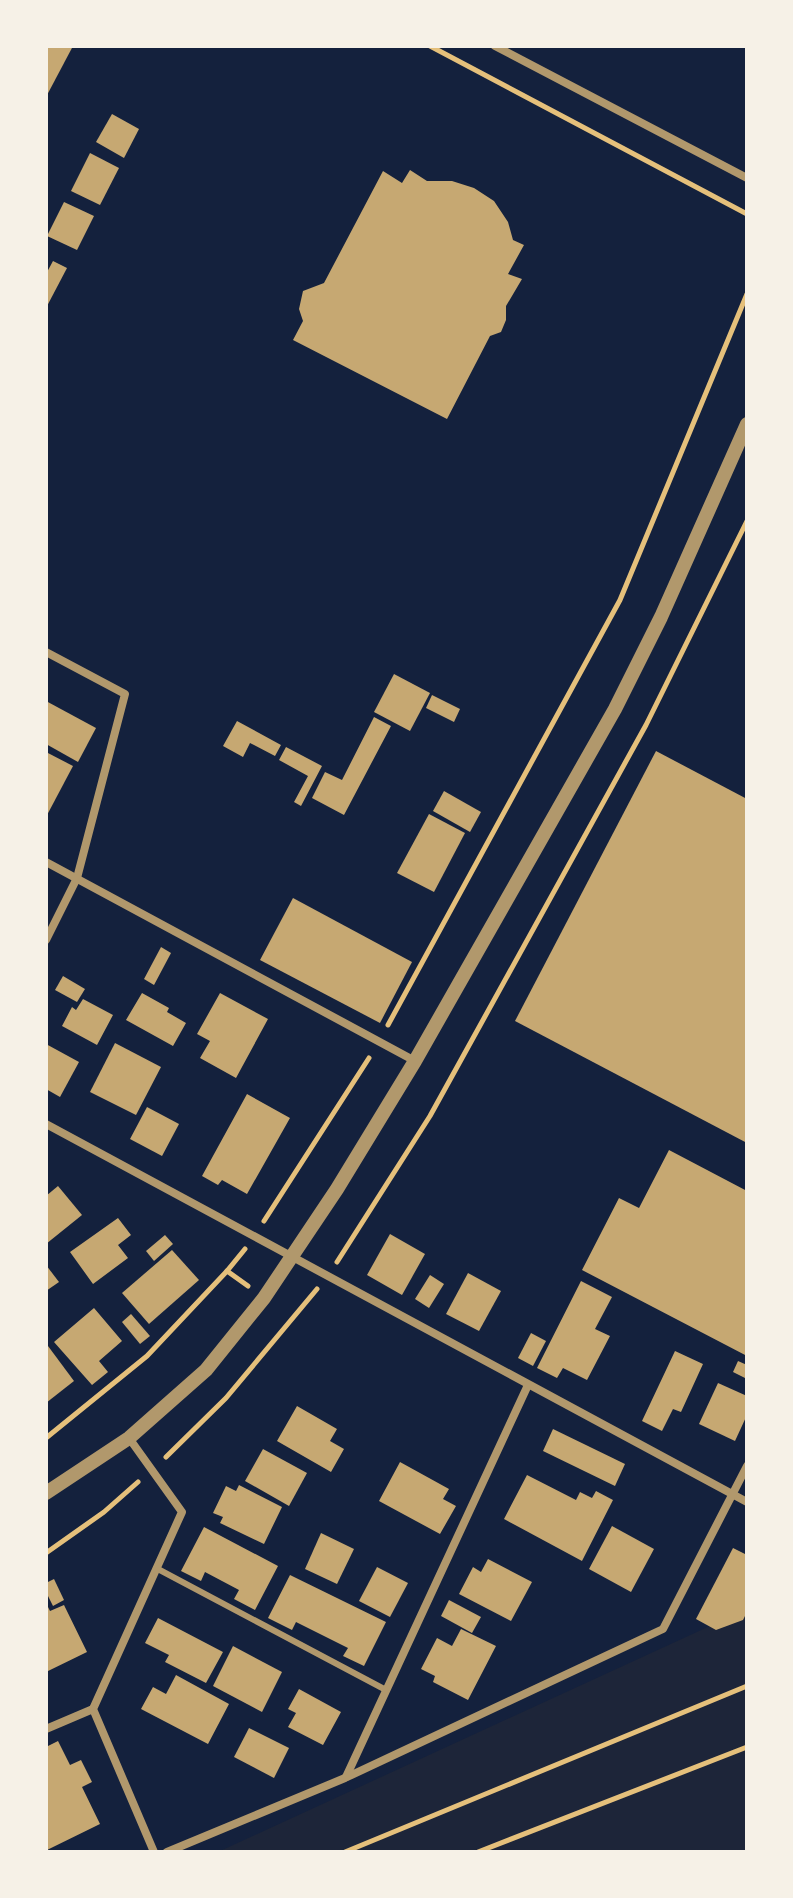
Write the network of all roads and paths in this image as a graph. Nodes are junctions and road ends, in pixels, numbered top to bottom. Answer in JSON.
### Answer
{"nodes":[{"id":1,"x":430,"y":46,"type":"edge"},
{"id":2,"x":495,"y":46,"type":"edge"},
{"id":3,"x":747,"y":178,"type":"edge"},
{"id":4,"x":747,"y":214,"type":"edge"},
{"id":5,"x":747,"y":294,"type":"edge"},
{"id":6,"x":747,"y":424,"type":"edge"},
{"id":7,"x":46,"y":652,"type":"edge"},
{"id":8,"x":46,"y":862,"type":"edge"},
{"id":9,"x":77,"y":878,"type":"junction"},
{"id":10,"x":46,"y":940,"type":"edge"},
{"id":11,"x":380,"y":1041,"type":"junction"},
{"id":12,"x":415,"y":1061,"type":"junction"},
{"id":13,"x":46,"y":1124,"type":"edge"},
{"id":14,"x":254,"y":1238,"type":"junction"},
{"id":15,"x":293,"y":1255,"type":"junction"},
{"id":16,"x":528,"y":1385,"type":"junction"},
{"id":17,"x":46,"y":1438,"type":"edge"},
{"id":18,"x":129,"y":1438,"type":"junction"},
{"id":19,"x":747,"y":1466,"type":"edge"},
{"id":20,"x":46,"y":1493,"type":"edge"},
{"id":21,"x":733,"y":1495,"type":"junction"},
{"id":22,"x":747,"y":1502,"type":"edge"},
{"id":23,"x":156,"y":1568,"type":"junction"},
{"id":24,"x":747,"y":1686,"type":"edge"},
{"id":25,"x":386,"y":1690,"type":"junction"},
{"id":26,"x":93,"y":1709,"type":"junction"},
{"id":27,"x":46,"y":1729,"type":"edge"},
{"id":28,"x":747,"y":1747,"type":"edge"},
{"id":29,"x":345,"y":1778,"type":"junction"},
{"id":30,"x":154,"y":1852,"type":"edge"},
{"id":31,"x":167,"y":1852,"type":"edge"},
{"id":32,"x":345,"y":1852,"type":"edge"},
{"id":33,"x":478,"y":1852,"type":"edge"}],
"edges":[{"from":1,"to":4,"type":"path"},
{"from":2,"to":3,"type":"street"},
{"from":5,"to":11,"type":"path"},
{"from":6,"to":12,"type":"street"},
{"from":7,"to":9,"type":"street"},
{"from":8,"to":9,"type":"street"},
{"from":9,"to":10,"type":"street"},
{"from":9,"to":11,"type":"street"},
{"from":11,"to":12,"type":"street"},
{"from":11,"to":14,"type":"path"},
{"from":12,"to":15,"type":"street"},
{"from":13,"to":14,"type":"street"},
{"from":14,"to":15,"type":"street"},
{"from":14,"to":17,"type":"path"},
{"from":15,"to":16,"type":"street"},
{"from":15,"to":18,"type":"street"},
{"from":16,"to":21,"type":"street"},
{"from":16,"to":25,"type":"street"},
{"from":18,"to":20,"type":"street"},
{"from":18,"to":23,"type":"street"},
{"from":19,"to":21,"type":"street"},
{"from":21,"to":22,"type":"street"},
{"from":21,"to":29,"type":"street"},
{"from":23,"to":25,"type":"lane"},
{"from":23,"to":26,"type":"street"},
{"from":24,"to":32,"type":"path"},
{"from":25,"to":29,"type":"street"},
{"from":26,"to":27,"type":"street"},
{"from":26,"to":30,"type":"street"},
{"from":28,"to":33,"type":"path"},
{"from":29,"to":31,"type":"street"}]}
